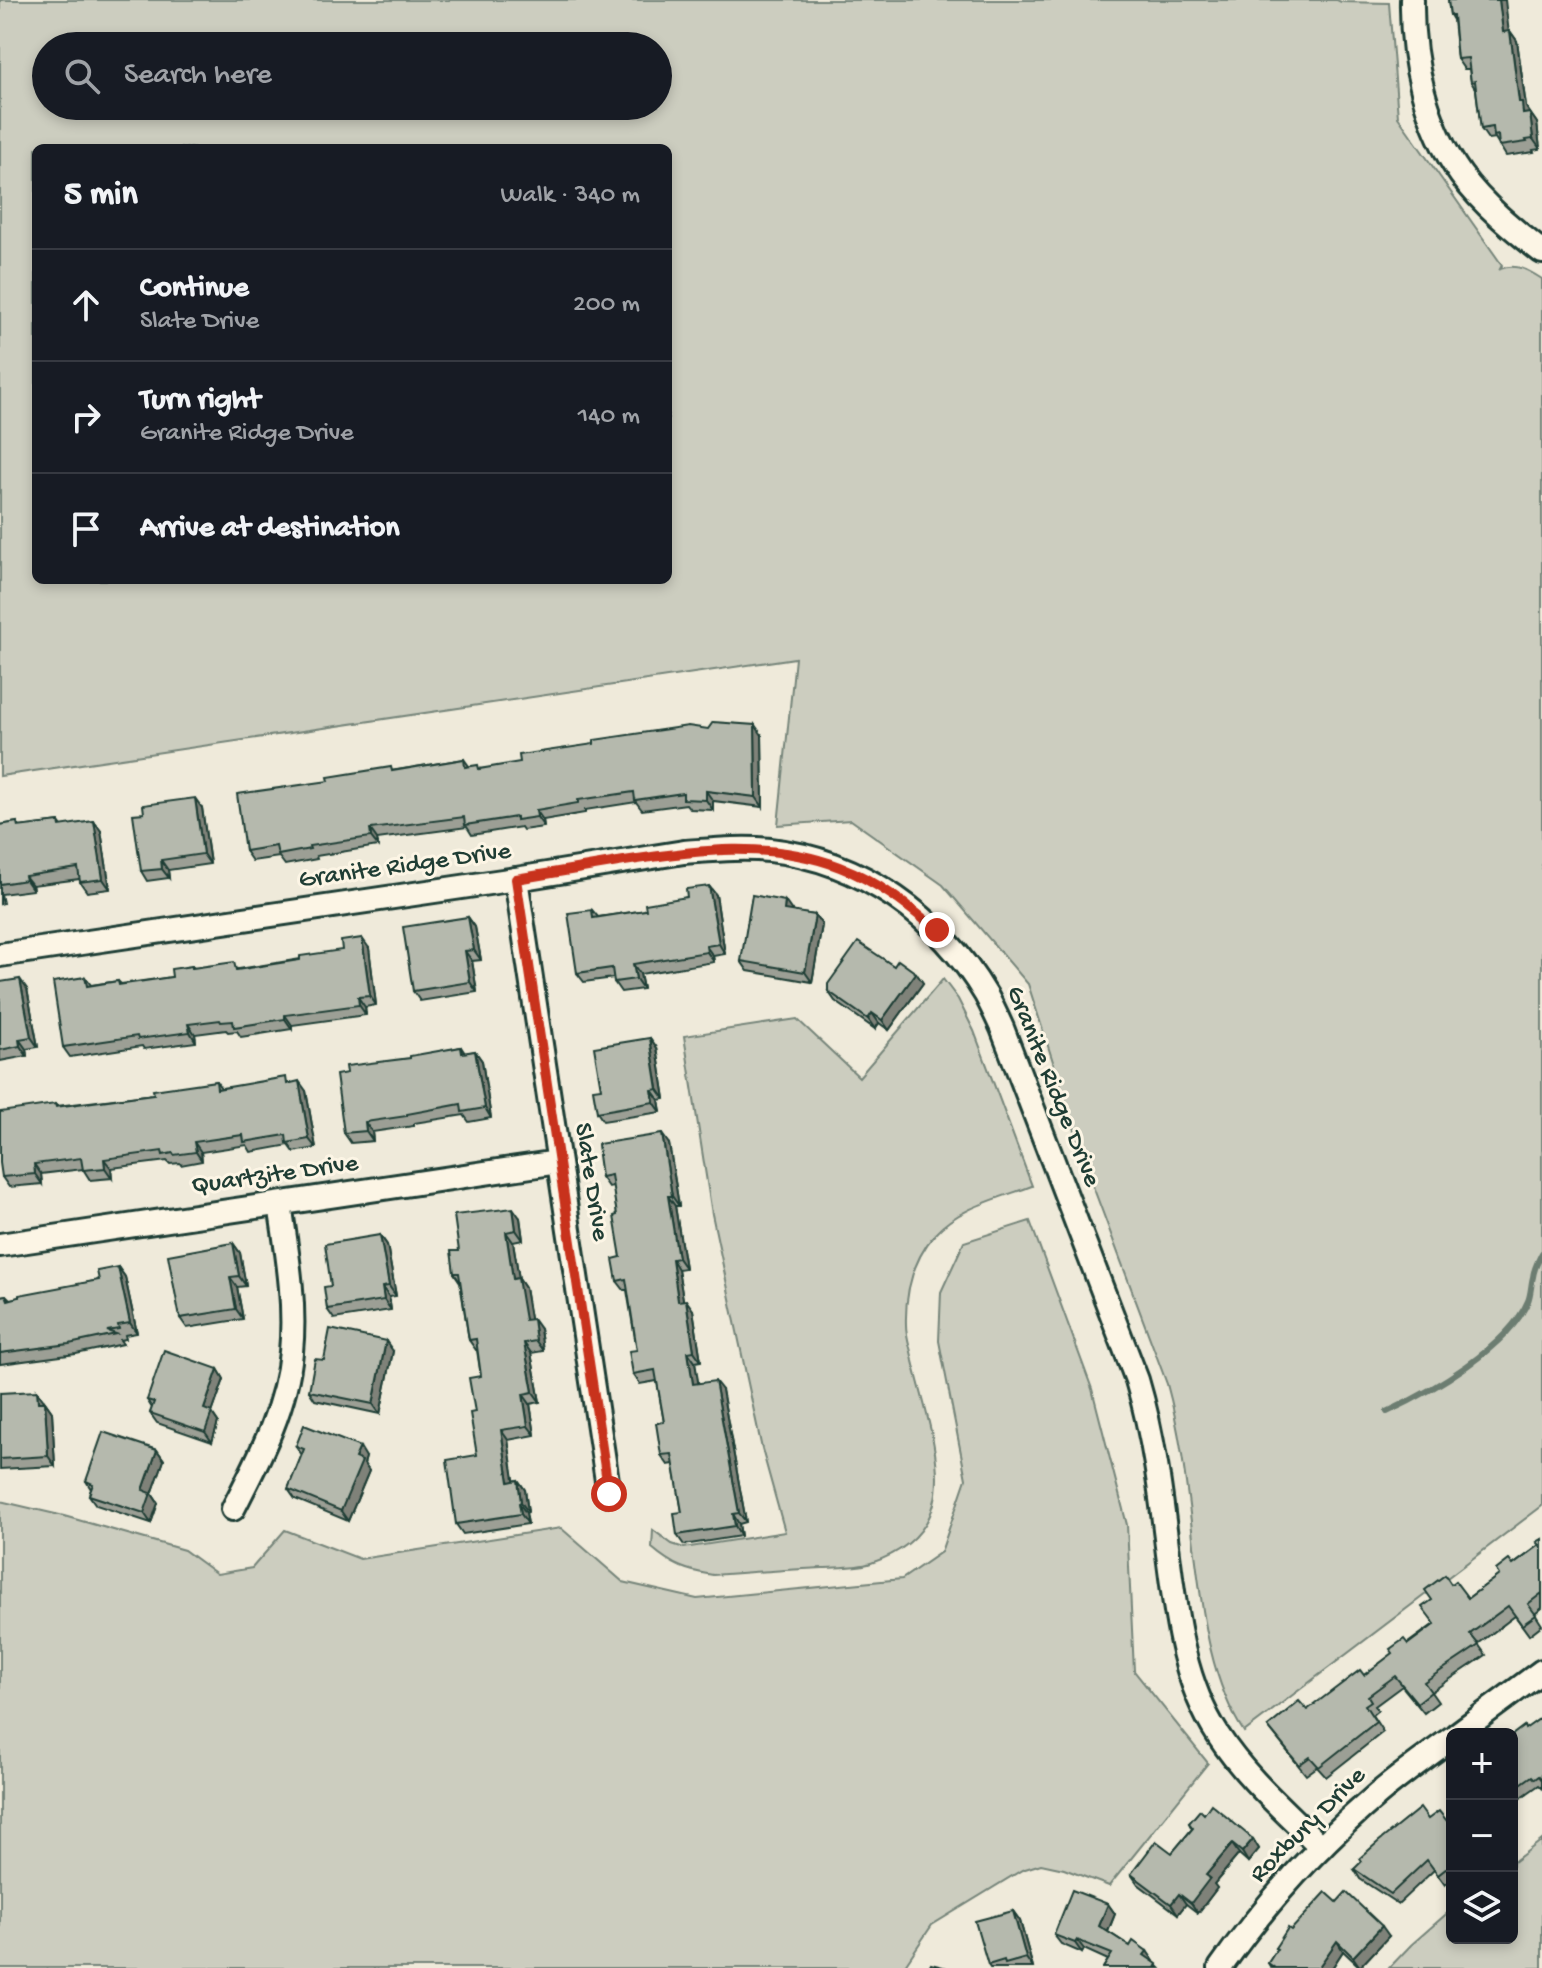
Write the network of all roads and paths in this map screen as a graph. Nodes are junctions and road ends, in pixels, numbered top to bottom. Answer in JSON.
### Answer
{"nodes":[{"id":1,"x":1412,"y":0,"type":"edge"},
{"id":2,"x":1542,"y":252,"type":"edge"},
{"id":3,"x":516,"y":879,"type":"junction"},
{"id":4,"x":0,"y":955,"type":"edge"},
{"id":5,"x":558,"y":1162,"type":"junction"},
{"id":6,"x":280,"y":1204,"type":"junction"},
{"id":7,"x":0,"y":1245,"type":"edge"},
{"id":8,"x":609,"y":1494,"type":"dead end"},
{"id":9,"x":233,"y":1509,"type":"dead end"},
{"id":10,"x":1542,"y":1671,"type":"edge"},
{"id":11,"x":1465,"y":1728,"type":"edge"},
{"id":12,"x":1446,"y":1742,"type":"edge"},
{"id":13,"x":1321,"y":1847,"type":"junction"},
{"id":14,"x":1220,"y":1968,"type":"edge"}],
"edges":[{"from":1,"to":2,"type":"street"},
{"from":3,"to":4,"type":"street","name":"Granite Ridge Drive"},
{"from":3,"to":5,"type":"street","name":"Slate Drive"},
{"from":3,"to":13,"type":"street","name":"Granite Ridge Drive"},
{"from":5,"to":6,"type":"street","name":"Quartzite Drive"},
{"from":5,"to":8,"type":"street","name":"Slate Drive"},
{"from":6,"to":7,"type":"street","name":"Quartzite Drive"},
{"from":6,"to":9,"type":"street"},
{"from":10,"to":11,"type":"street","name":"Roxbury Drive"},
{"from":12,"to":13,"type":"street","name":"Roxbury Drive"},
{"from":13,"to":14,"type":"street","name":"Roxbury Drive"}]}
